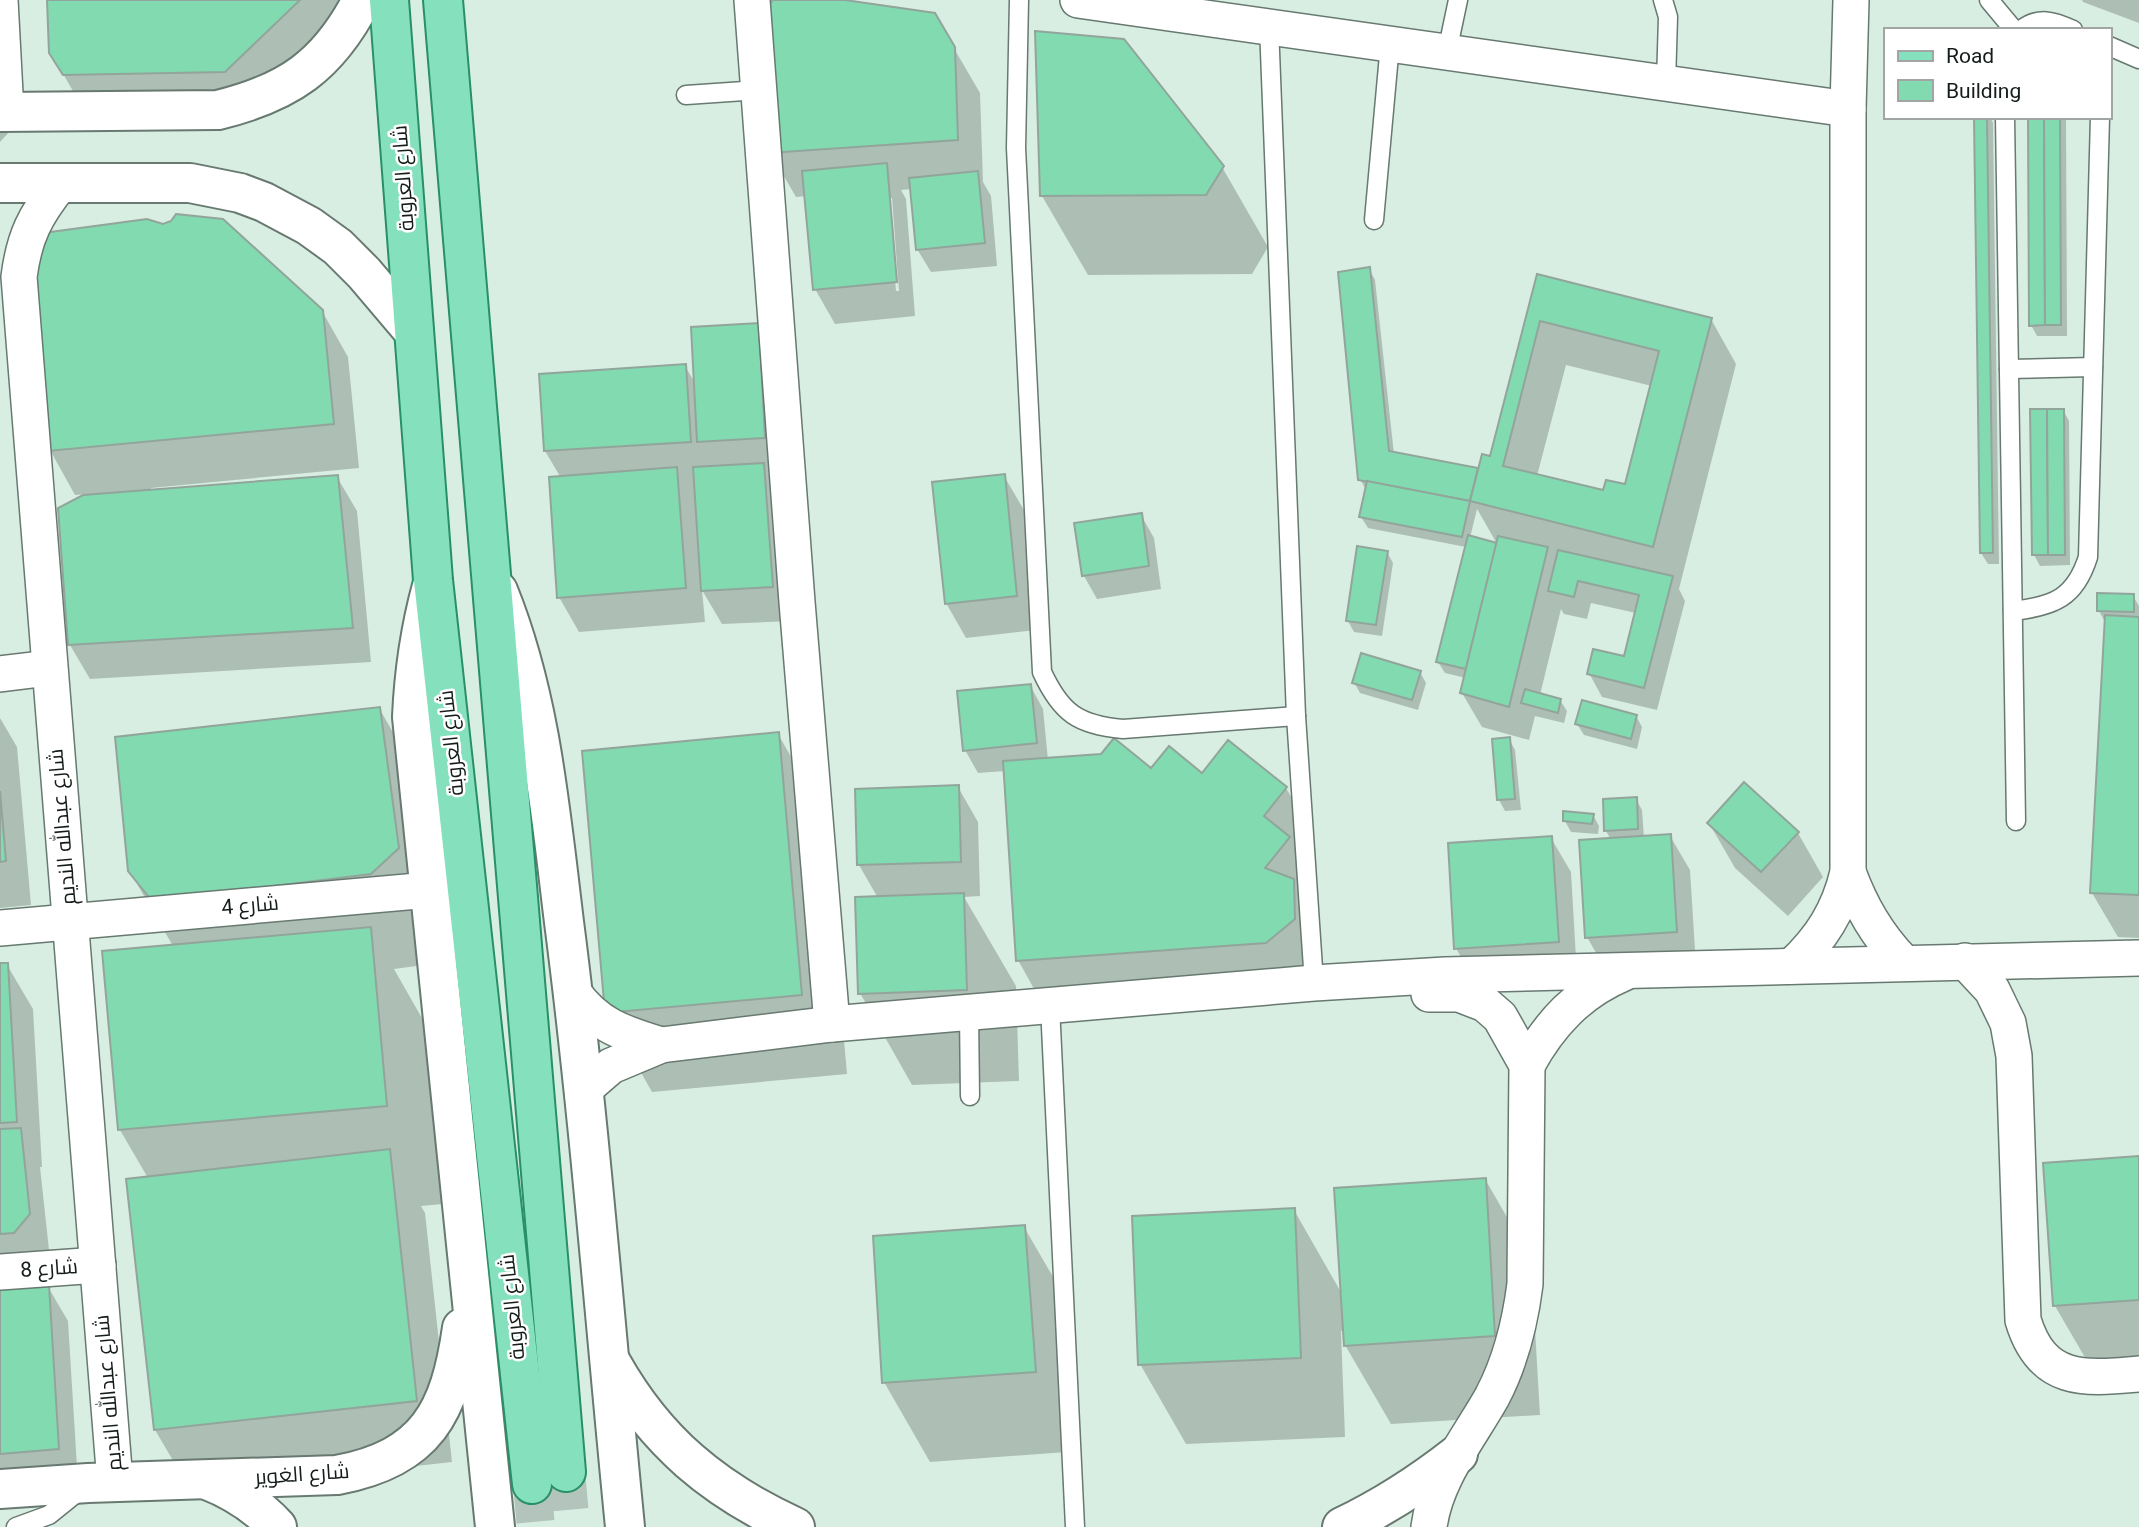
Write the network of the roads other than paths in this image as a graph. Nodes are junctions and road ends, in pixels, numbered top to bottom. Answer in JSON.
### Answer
{"nodes":[{"id":1,"x":0,"y":0,"type":"edge"},
{"id":2,"x":362,"y":0,"type":"edge"},
{"id":3,"x":390,"y":0,"type":"edge"},
{"id":4,"x":443,"y":0,"type":"edge"},
{"id":5,"x":752,"y":0,"type":"edge"},
{"id":6,"x":1019,"y":0,"type":"edge"},
{"id":7,"x":1078,"y":0,"type":"edge"},
{"id":8,"x":1458,"y":0,"type":"edge"},
{"id":9,"x":1662,"y":0,"type":"edge"},
{"id":10,"x":1851,"y":0,"type":"edge"},
{"id":11,"x":1989,"y":0,"type":"edge"},
{"id":12,"x":1216,"y":9,"type":"edge"},
{"id":13,"x":1269,"y":26,"type":"junction"},
{"id":14,"x":2012,"y":28,"type":"edge"},
{"id":15,"x":2023,"y":28,"type":"edge"},
{"id":16,"x":2068,"y":28,"type":"edge"},
{"id":17,"x":1390,"y":44,"type":"junction"},
{"id":18,"x":2111,"y":47,"type":"edge"},
{"id":19,"x":1447,"y":52,"type":"junction"},
{"id":20,"x":2139,"y":59,"type":"edge"},
{"id":21,"x":1666,"y":83,"type":"junction"},
{"id":22,"x":759,"y":90,"type":"junction"},
{"id":23,"x":686,"y":95,"type":"dead end"},
{"id":24,"x":1848,"y":109,"type":"junction"},
{"id":25,"x":2,"y":119,"type":"edge"},
{"id":26,"x":2005,"y":119,"type":"edge"},
{"id":27,"x":2100,"y":119,"type":"edge"},
{"id":28,"x":0,"y":183,"type":"edge"},
{"id":29,"x":61,"y":184,"type":"junction"},
{"id":30,"x":1374,"y":220,"type":"dead end"},
{"id":31,"x":414,"y":332,"type":"junction"},
{"id":32,"x":2094,"y":367,"type":"junction"},
{"id":33,"x":2009,"y":369,"type":"junction"},
{"id":34,"x":490,"y":573,"type":"junction"},
{"id":35,"x":433,"y":580,"type":"junction"},
{"id":36,"x":2013,"y":611,"type":"junction"},
{"id":37,"x":49,"y":668,"type":"junction"},
{"id":38,"x":0,"y":674,"type":"edge"},
{"id":39,"x":1296,"y":716,"type":"junction"},
{"id":40,"x":2016,"y":821,"type":"dead end"},
{"id":41,"x":1848,"y":872,"type":"junction"},
{"id":42,"x":429,"y":890,"type":"junction"},
{"id":43,"x":70,"y":921,"type":"junction"},
{"id":44,"x":0,"y":928,"type":"edge"},
{"id":45,"x":2139,"y":958,"type":"edge"},
{"id":46,"x":1965,"y":961,"type":"junction"},
{"id":47,"x":1903,"y":962,"type":"junction"},
{"id":48,"x":1792,"y":966,"type":"junction"},
{"id":49,"x":1630,"y":971,"type":"junction"},
{"id":50,"x":1314,"y":984,"type":"junction"},
{"id":51,"x":573,"y":992,"type":"junction"},
{"id":52,"x":1050,"y":1006,"type":"junction"},
{"id":53,"x":969,"y":1013,"type":"junction"},
{"id":54,"x":832,"y":1024,"type":"junction"},
{"id":55,"x":661,"y":1045,"type":"junction"},
{"id":56,"x":1527,"y":1065,"type":"junction"},
{"id":57,"x":583,"y":1096,"type":"junction"},
{"id":58,"x":970,"y":1096,"type":"dead end"},
{"id":59,"x":97,"y":1265,"type":"junction"},
{"id":60,"x":0,"y":1272,"type":"edge"},
{"id":61,"x":469,"y":1273,"type":"junction"},
{"id":62,"x":608,"y":1358,"type":"junction"},
{"id":63,"x":2139,"y":1374,"type":"edge"},
{"id":64,"x":1458,"y":1454,"type":"junction"},
{"id":65,"x":205,"y":1479,"type":"junction"},
{"id":66,"x":101,"y":1483,"type":"junction"},
{"id":67,"x":0,"y":1489,"type":"edge"},
{"id":68,"x":16,"y":1527,"type":"edge"},
{"id":69,"x":277,"y":1527,"type":"edge"},
{"id":70,"x":495,"y":1527,"type":"edge"},
{"id":71,"x":625,"y":1527,"type":"edge"},
{"id":72,"x":795,"y":1527,"type":"edge"},
{"id":73,"x":1075,"y":1527,"type":"edge"},
{"id":74,"x":1342,"y":1527,"type":"edge"},
{"id":75,"x":1429,"y":1527,"type":"edge"}],
"edges":[{"from":1,"to":25,"type":"street"},
{"from":2,"to":25,"type":"street"},
{"from":3,"to":31,"type":"main road","name":"شارع العروبة"},
{"from":4,"to":34,"type":"main road","name":"شارع العروبة"},
{"from":5,"to":22,"type":"street"},
{"from":6,"to":39,"type":"lane"},
{"from":7,"to":12,"type":"street"},
{"from":8,"to":19,"type":"lane"},
{"from":9,"to":21,"type":"lane"},
{"from":10,"to":24,"type":"street"},
{"from":11,"to":14,"type":"lane"},
{"from":12,"to":13,"type":"street"},
{"from":13,"to":17,"type":"street"},
{"from":13,"to":39,"type":"lane"},
{"from":15,"to":16,"type":"lane"},
{"from":17,"to":19,"type":"street"},
{"from":17,"to":30,"type":"lane"},
{"from":18,"to":20,"type":"lane"},
{"from":19,"to":21,"type":"street"},
{"from":21,"to":24,"type":"street"},
{"from":22,"to":23,"type":"lane"},
{"from":22,"to":54,"type":"street"},
{"from":24,"to":41,"type":"street"},
{"from":26,"to":33,"type":"lane"},
{"from":27,"to":32,"type":"lane"},
{"from":28,"to":29,"type":"street"},
{"from":29,"to":31,"type":"street"},
{"from":29,"to":37,"type":"street","name":"شارع عبدالله النديم"},
{"from":31,"to":35,"type":"main road","name":"شارع العروبة"},
{"from":32,"to":33,"type":"lane"},
{"from":32,"to":36,"type":"lane"},
{"from":33,"to":36,"type":"lane"},
{"from":34,"to":35,"type":"main road","name":"شارع العروبة"},
{"from":34,"to":51,"type":"street"},
{"from":35,"to":42,"type":"street"},
{"from":36,"to":40,"type":"lane"},
{"from":37,"to":38,"type":"street"},
{"from":37,"to":43,"type":"street","name":"شارع عبدالله النديم"},
{"from":39,"to":50,"type":"lane"},
{"from":41,"to":47,"type":"street"},
{"from":41,"to":48,"type":"street"},
{"from":42,"to":43,"type":"street","name":"شارع 4"},
{"from":42,"to":61,"type":"street"},
{"from":43,"to":44,"type":"street","name":"شارع 4"},
{"from":43,"to":59,"type":"street","name":"شارع عبدالله النديم"},
{"from":45,"to":46,"type":"street"},
{"from":46,"to":47,"type":"street"},
{"from":46,"to":63,"type":"street"},
{"from":47,"to":48,"type":"street"},
{"from":48,"to":49,"type":"street"},
{"from":49,"to":50,"type":"street"},
{"from":49,"to":56,"type":"street"},
{"from":50,"to":52,"type":"street"},
{"from":50,"to":56,"type":"street"},
{"from":51,"to":55,"type":"street"},
{"from":51,"to":57,"type":"street"},
{"from":52,"to":53,"type":"street"},
{"from":52,"to":73,"type":"lane"},
{"from":53,"to":54,"type":"street"},
{"from":53,"to":58,"type":"lane"},
{"from":54,"to":55,"type":"street"},
{"from":55,"to":57,"type":"street"},
{"from":56,"to":64,"type":"street"},
{"from":57,"to":62,"type":"street"},
{"from":59,"to":60,"type":"street","name":"شارع 8"},
{"from":59,"to":66,"type":"street","name":"شارع عبدالله النديم"},
{"from":61,"to":65,"type":"street","name":"شارع الغوير"},
{"from":61,"to":70,"type":"street"},
{"from":62,"to":71,"type":"street"},
{"from":62,"to":72,"type":"street"},
{"from":64,"to":74,"type":"street"},
{"from":64,"to":75,"type":"street"},
{"from":65,"to":66,"type":"street","name":"شارع الغوير"},
{"from":65,"to":69,"type":"street"},
{"from":66,"to":67,"type":"street","name":"شارع الغوير"},
{"from":66,"to":68,"type":"lane"}]}
